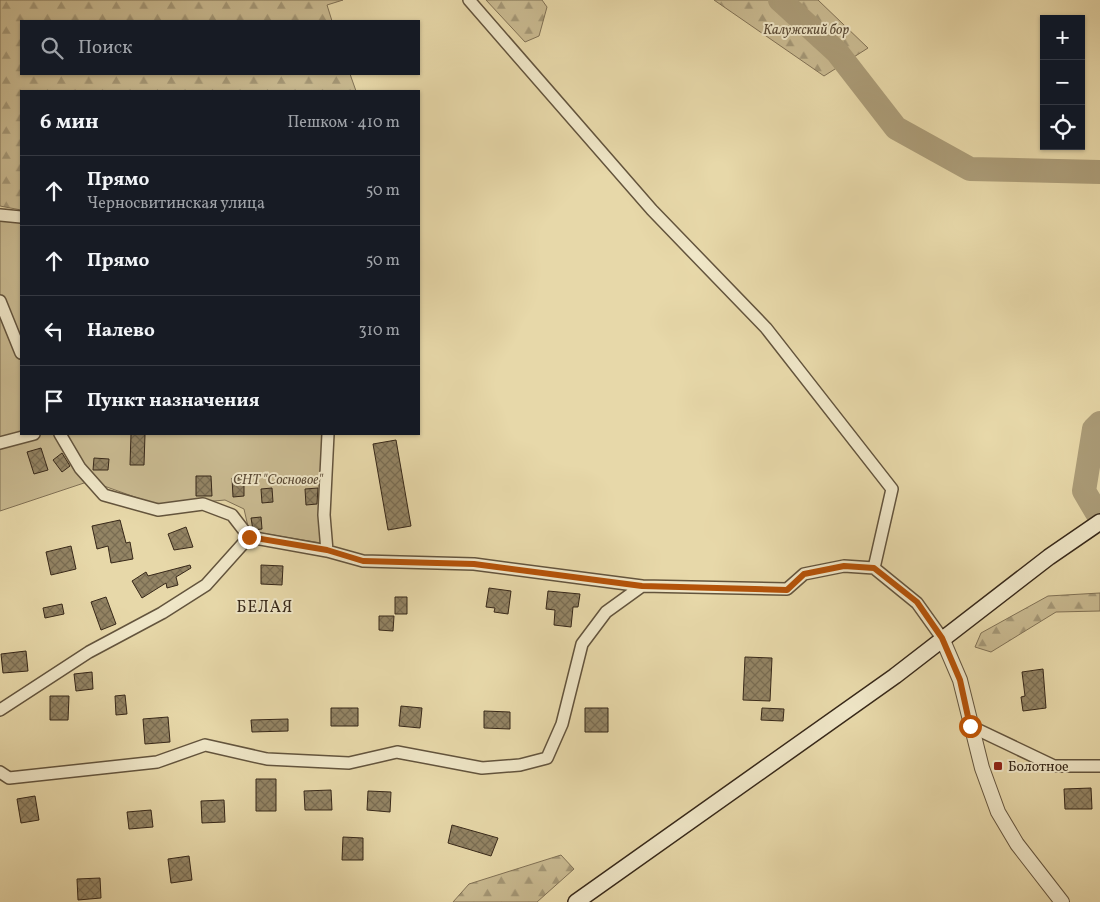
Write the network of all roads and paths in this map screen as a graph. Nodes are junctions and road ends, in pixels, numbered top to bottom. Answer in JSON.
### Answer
{"nodes":[{"id":1,"x":469,"y":0,"type":"edge"},
{"id":2,"x":0,"y":215,"type":"edge"},
{"id":3,"x":20,"y":217,"type":"edge"},
{"id":4,"x":0,"y":301,"type":"edge"},
{"id":5,"x":20,"y":351,"type":"edge"},
{"id":6,"x":30,"y":435,"type":"edge"},
{"id":7,"x":61,"y":435,"type":"edge"},
{"id":8,"x":328,"y":435,"type":"edge"},
{"id":9,"x":0,"y":443,"type":"edge"},
{"id":10,"x":1100,"y":522,"type":"edge"},
{"id":11,"x":249,"y":537,"type":"junction"},
{"id":12,"x":327,"y":550,"type":"junction"},
{"id":13,"x":874,"y":568,"type":"junction"},
{"id":14,"x":642,"y":586,"type":"junction"},
{"id":15,"x":942,"y":638,"type":"junction"},
{"id":16,"x":0,"y":710,"type":"edge"},
{"id":17,"x":970,"y":726,"type":"junction"},
{"id":18,"x":1100,"y":766,"type":"edge"},
{"id":19,"x":0,"y":772,"type":"edge"},
{"id":20,"x":576,"y":902,"type":"edge"},
{"id":21,"x":1062,"y":902,"type":"edge"}],
"edges":[{"from":1,"to":13,"type":"street"},
{"from":2,"to":3,"type":"street"},
{"from":4,"to":5,"type":"street"},
{"from":6,"to":9,"type":"street"},
{"from":7,"to":11,"type":"street"},
{"from":8,"to":12,"type":"street"},
{"from":10,"to":15,"type":"main road"},
{"from":11,"to":12,"type":"street"},
{"from":11,"to":16,"type":"street"},
{"from":12,"to":14,"type":"street"},
{"from":13,"to":14,"type":"street"},
{"from":13,"to":15,"type":"street"},
{"from":14,"to":19,"type":"street"},
{"from":15,"to":17,"type":"street"},
{"from":15,"to":20,"type":"main road"},
{"from":17,"to":18,"type":"street"},
{"from":17,"to":21,"type":"street"}]}
